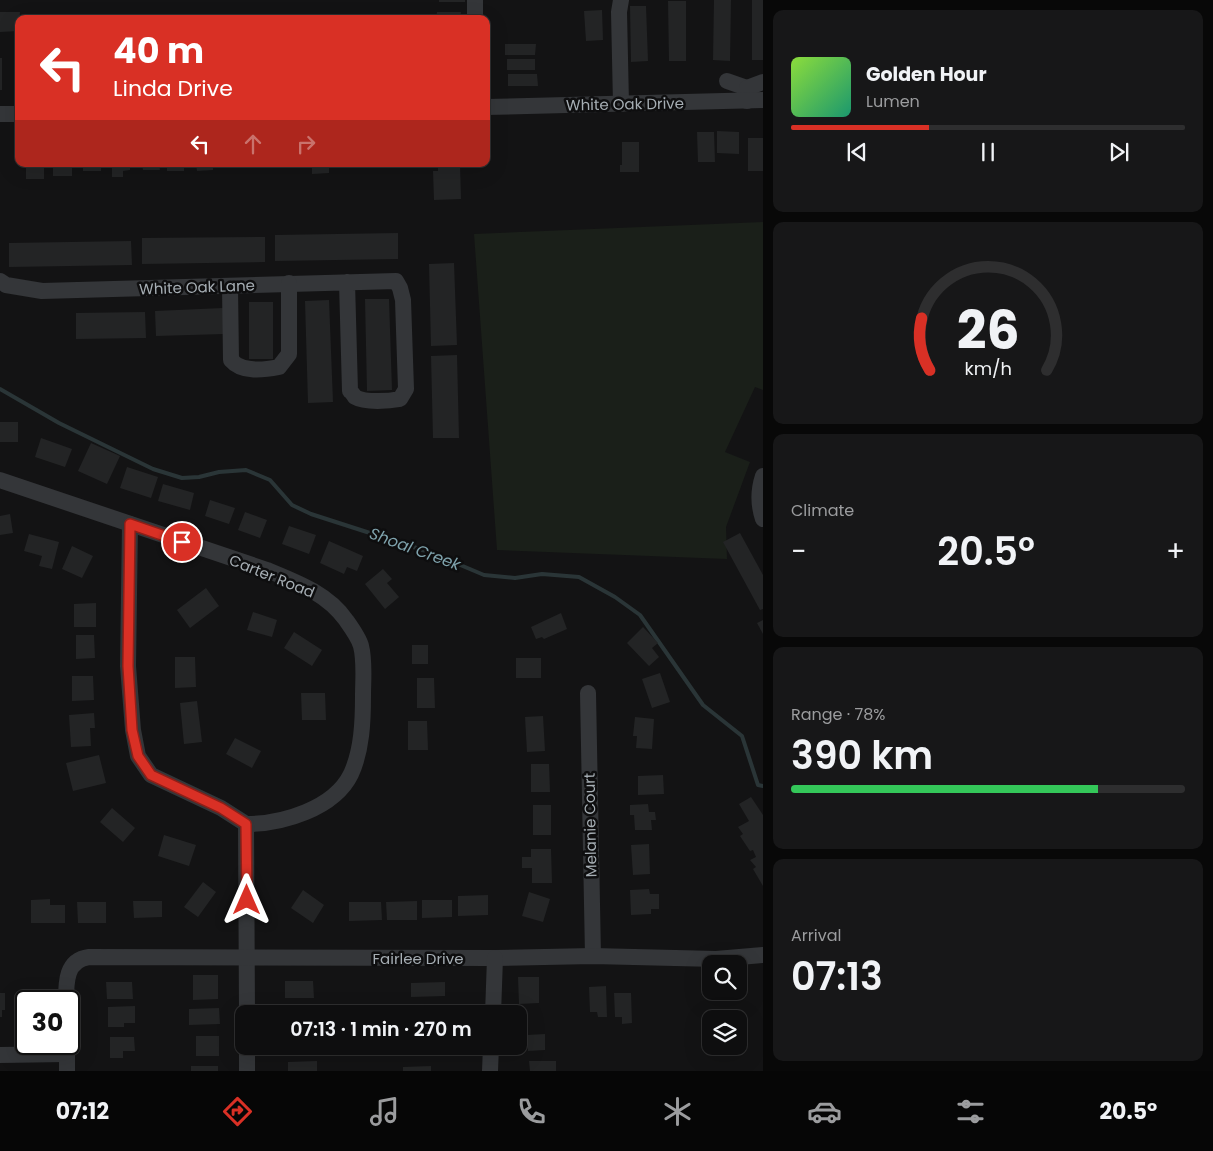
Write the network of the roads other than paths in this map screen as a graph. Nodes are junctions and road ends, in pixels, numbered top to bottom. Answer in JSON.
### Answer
{"nodes":[{"id":1,"x":475,"y":0,"type":"edge"},
{"id":2,"x":621,"y":0,"type":"edge"},
{"id":3,"x":475,"y":15,"type":"edge"},
{"id":4,"x":727,"y":81,"type":"dead end"},
{"id":5,"x":763,"y":82,"type":"edge"},
{"id":6,"x":753,"y":96,"type":"edge"},
{"id":7,"x":621,"y":104,"type":"junction"},
{"id":8,"x":490,"y":107,"type":"edge"},
{"id":9,"x":0,"y":114,"type":"edge"},
{"id":10,"x":15,"y":114,"type":"edge"},
{"id":11,"x":0,"y":281,"type":"edge"},
{"id":12,"x":347,"y":282,"type":"junction"},
{"id":13,"x":289,"y":283,"type":"junction"},
{"id":14,"x":230,"y":286,"type":"junction"},
{"id":15,"x":763,"y":476,"type":"edge"},
{"id":16,"x":0,"y":480,"type":"edge"},
{"id":17,"x":763,"y":519,"type":"edge"},
{"id":18,"x":130,"y":524,"type":"junction"},
{"id":19,"x":588,"y":693,"type":"dead end"},
{"id":20,"x":246,"y":824,"type":"junction"},
{"id":21,"x":763,"y":955,"type":"edge"},
{"id":22,"x":593,"y":956,"type":"junction"},
{"id":23,"x":248,"y":957,"type":"junction"},
{"id":24,"x":496,"y":958,"type":"junction"},
{"id":25,"x":66,"y":990,"type":"edge"},
{"id":26,"x":248,"y":1005,"type":"edge"},
{"id":27,"x":493,"y":1005,"type":"edge"},
{"id":28,"x":15,"y":1054,"type":"edge"},
{"id":29,"x":0,"y":1055,"type":"edge"},
{"id":30,"x":67,"y":1055,"type":"edge"},
{"id":31,"x":247,"y":1055,"type":"edge"},
{"id":32,"x":491,"y":1055,"type":"edge"},
{"id":33,"x":67,"y":1071,"type":"edge"},
{"id":34,"x":247,"y":1071,"type":"edge"},
{"id":35,"x":490,"y":1071,"type":"edge"}],
"edges":[{"from":1,"to":3,"type":"street"},
{"from":2,"to":7,"type":"street"},
{"from":4,"to":6,"type":"street"},
{"from":5,"to":6,"type":"street","name":"White Oak Drive"},
{"from":6,"to":7,"type":"street","name":"White Oak Drive"},
{"from":7,"to":8,"type":"street","name":"White Oak Drive"},
{"from":9,"to":10,"type":"street"},
{"from":11,"to":14,"type":"street","name":"White Oak Lane"},
{"from":12,"to":12,"type":"street","name":"White Oak Lane"},
{"from":12,"to":13,"type":"street","name":"White Oak Lane"},
{"from":13,"to":14,"type":"street","name":"White Oak Lane"},
{"from":13,"to":14,"type":"street"},
{"from":15,"to":17,"type":"street"},
{"from":16,"to":18,"type":"street","name":"Carter Road"},
{"from":18,"to":20,"type":"street"},
{"from":18,"to":20,"type":"street","name":"Carter Road"},
{"from":19,"to":22,"type":"street","name":"Melanie Court"},
{"from":20,"to":23,"type":"street"},
{"from":21,"to":22,"type":"street","name":"Fairlee Drive"},
{"from":22,"to":24,"type":"street","name":"Fairlee Drive"},
{"from":23,"to":24,"type":"street","name":"Fairlee Drive"},
{"from":23,"to":25,"type":"street","name":"Fairlee Drive"},
{"from":23,"to":26,"type":"street"},
{"from":24,"to":27,"type":"street"},
{"from":28,"to":29,"type":"street"},
{"from":30,"to":33,"type":"street"},
{"from":31,"to":34,"type":"street"},
{"from":32,"to":35,"type":"street"}]}
